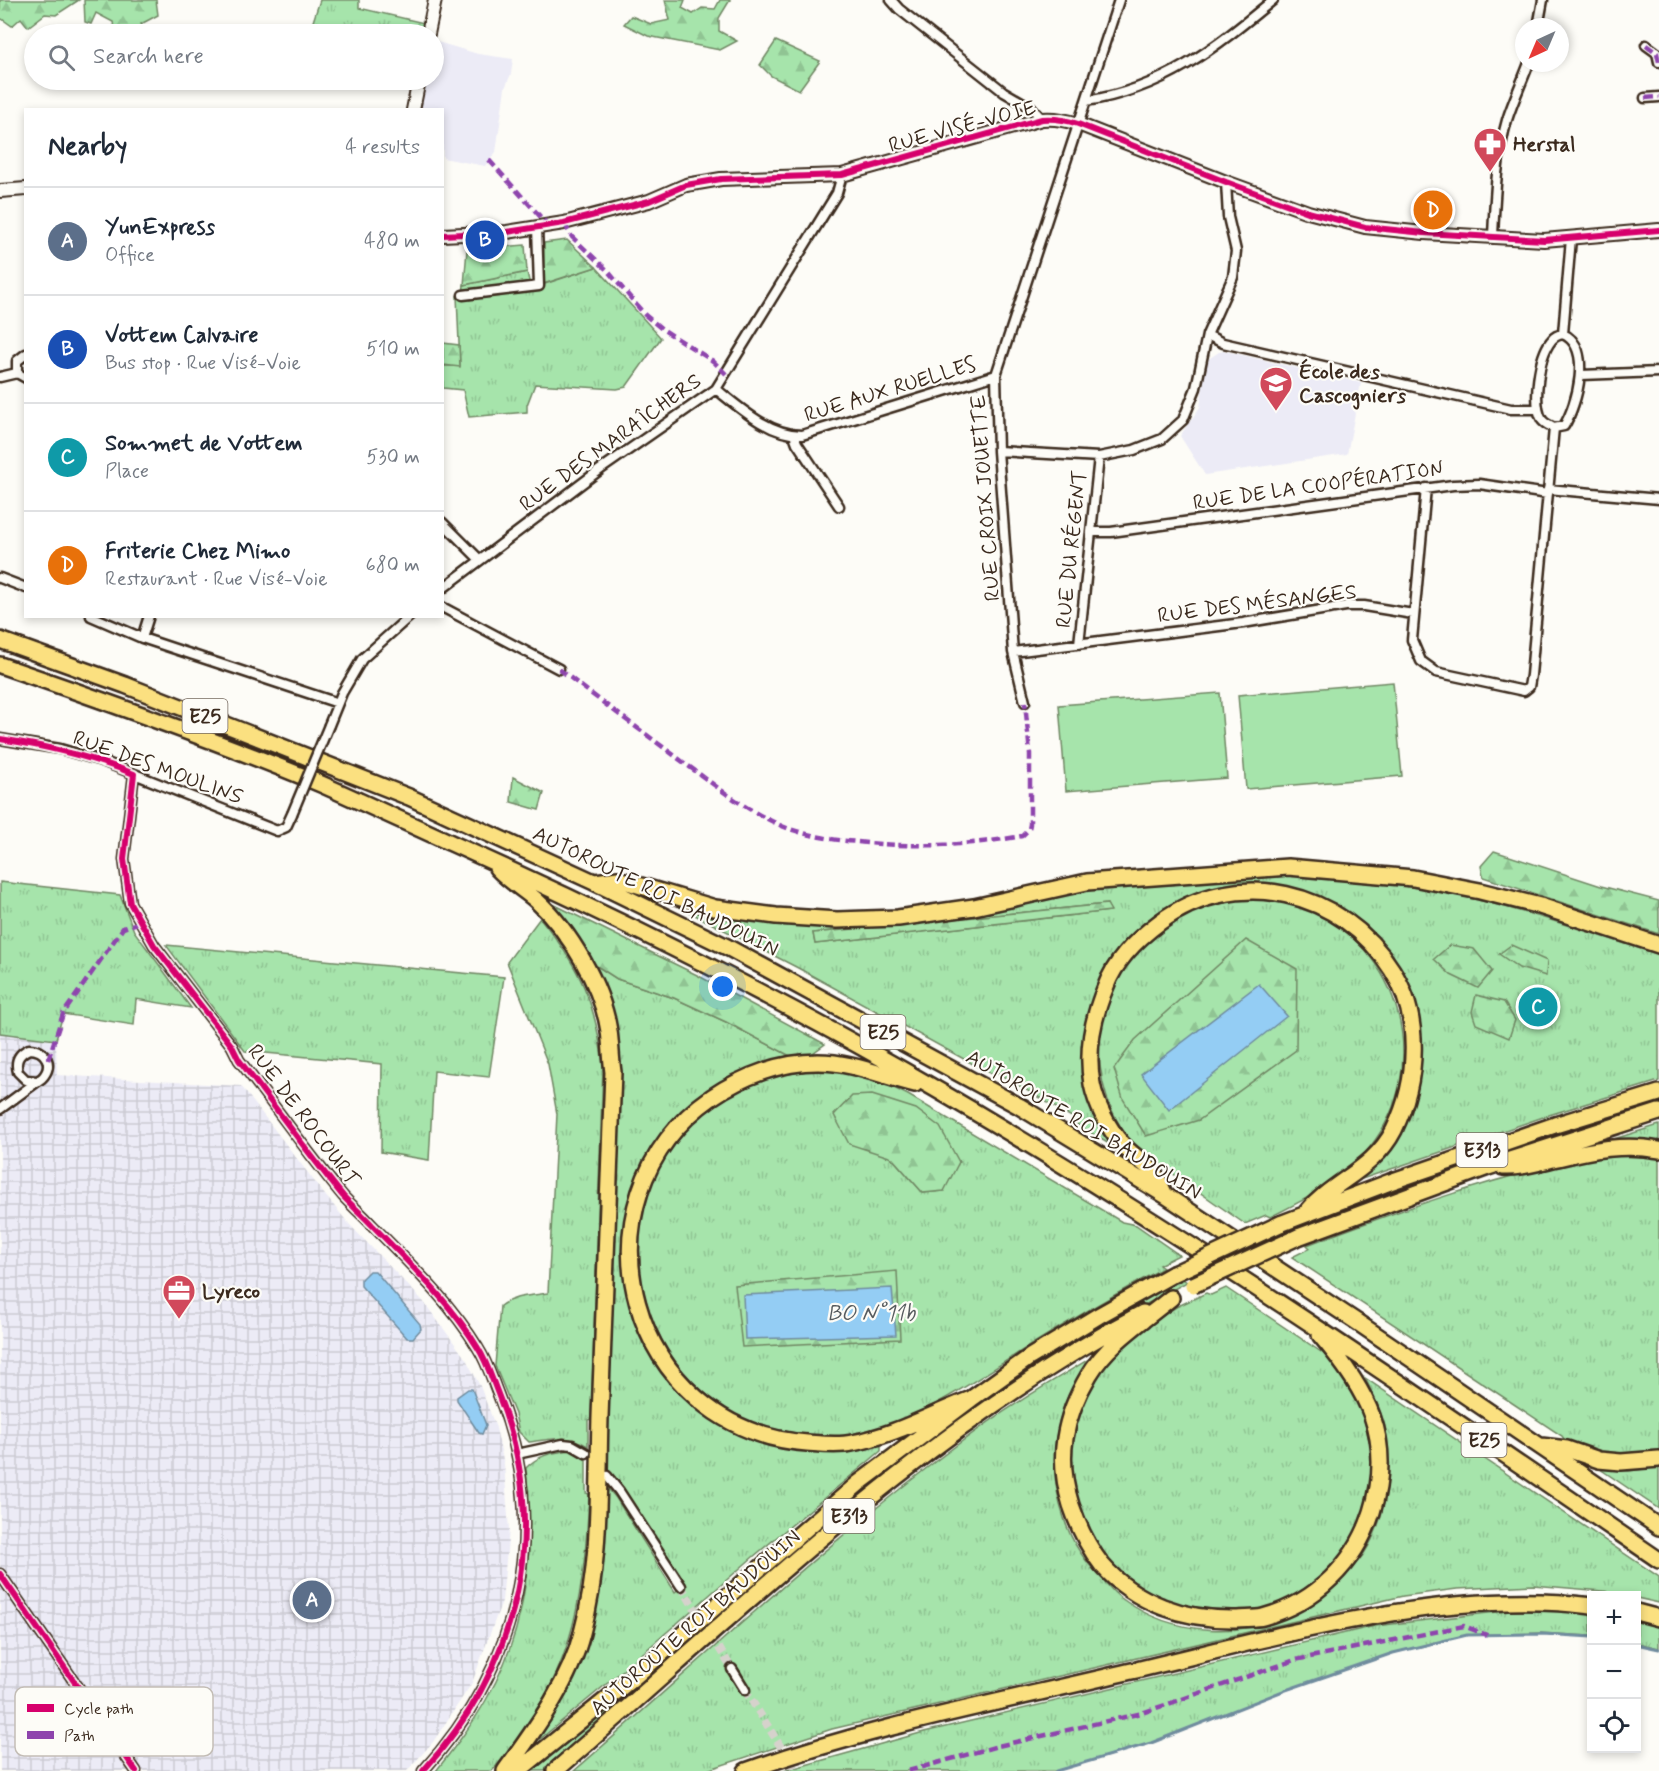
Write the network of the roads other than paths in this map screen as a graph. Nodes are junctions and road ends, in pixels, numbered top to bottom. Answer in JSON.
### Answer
{"nodes":[{"id":1,"x":435,"y":0,"type":"edge"},
{"id":2,"x":891,"y":0,"type":"edge"},
{"id":3,"x":1119,"y":0,"type":"edge"},
{"id":4,"x":1273,"y":0,"type":"edge"},
{"id":5,"x":1543,"y":0,"type":"edge"},
{"id":6,"x":1540,"y":18,"type":"edge"},
{"id":7,"x":430,"y":24,"type":"edge"},
{"id":8,"x":1646,"y":45,"type":"dead end"},
{"id":9,"x":1659,"y":62,"type":"edge"},
{"id":10,"x":1526,"y":72,"type":"edge"},
{"id":11,"x":417,"y":90,"type":"edge"},
{"id":12,"x":1659,"y":97,"type":"edge"},
{"id":13,"x":1645,"y":98,"type":"dead end"},
{"id":14,"x":1086,"y":101,"type":"junction"},
{"id":15,"x":413,"y":108,"type":"edge"},
{"id":16,"x":1042,"y":119,"type":"junction"},
{"id":17,"x":1078,"y":124,"type":"junction"},
{"id":18,"x":842,"y":176,"type":"junction"},
{"id":19,"x":1226,"y":182,"type":"junction"},
{"id":20,"x":24,"y":189,"type":"edge"},
{"id":21,"x":0,"y":191,"type":"edge"},
{"id":22,"x":537,"y":226,"type":"junction"},
{"id":23,"x":1659,"y":230,"type":"edge"},
{"id":24,"x":444,"y":235,"type":"edge"},
{"id":25,"x":1492,"y":236,"type":"junction"},
{"id":26,"x":1571,"y":238,"type":"junction"},
{"id":27,"x":463,"y":295,"type":"dead end"},
{"id":28,"x":1563,"y":334,"type":"junction"},
{"id":29,"x":1207,"y":335,"type":"junction"},
{"id":30,"x":24,"y":356,"type":"edge"},
{"id":31,"x":1659,"y":372,"type":"edge"},
{"id":32,"x":17,"y":373,"type":"junction"},
{"id":33,"x":996,"y":375,"type":"junction"},
{"id":34,"x":1581,"y":375,"type":"junction"},
{"id":35,"x":0,"y":377,"type":"edge"},
{"id":36,"x":24,"y":377,"type":"edge"},
{"id":37,"x":716,"y":389,"type":"junction"},
{"id":38,"x":1538,"y":409,"type":"junction"},
{"id":39,"x":1554,"y":428,"type":"junction"},
{"id":40,"x":794,"y":435,"type":"junction"},
{"id":41,"x":998,"y":451,"type":"junction"},
{"id":42,"x":1100,"y":457,"type":"junction"},
{"id":43,"x":1426,"y":488,"type":"junction"},
{"id":44,"x":1548,"y":491,"type":"junction"},
{"id":45,"x":1659,"y":499,"type":"edge"},
{"id":46,"x":839,"y":506,"type":"dead end"},
{"id":47,"x":444,"y":524,"type":"edge"},
{"id":48,"x":1092,"y":532,"type":"junction"},
{"id":49,"x":479,"y":559,"type":"junction"},
{"id":50,"x":0,"y":578,"type":"edge"},
{"id":51,"x":24,"y":587,"type":"edge"},
{"id":52,"x":444,"y":587,"type":"edge"},
{"id":53,"x":444,"y":608,"type":"edge"},
{"id":54,"x":1413,"y":614,"type":"junction"},
{"id":55,"x":96,"y":618,"type":"edge"},
{"id":56,"x":148,"y":618,"type":"edge"},
{"id":57,"x":408,"y":618,"type":"edge"},
{"id":58,"x":142,"y":638,"type":"junction"},
{"id":59,"x":0,"y":640,"type":"edge"},
{"id":60,"x":1079,"y":644,"type":"junction"},
{"id":61,"x":1013,"y":652,"type":"junction"},
{"id":62,"x":0,"y":665,"type":"edge"},
{"id":63,"x":559,"y":669,"type":"dead end"},
{"id":64,"x":1025,"y":702,"type":"dead end"},
{"id":65,"x":338,"y":703,"type":"junction"},
{"id":66,"x":0,"y":739,"type":"edge"},
{"id":67,"x":134,"y":774,"type":"junction"},
{"id":68,"x":488,"y":860,"type":"junction"},
{"id":69,"x":594,"y":882,"type":"junction"},
{"id":70,"x":1659,"y":945,"type":"edge"},
{"id":71,"x":37,"y":1081,"type":"dead end"},
{"id":72,"x":934,"y":1088,"type":"junction"},
{"id":73,"x":1659,"y":1092,"type":"edge"},
{"id":74,"x":0,"y":1109,"type":"edge"},
{"id":75,"x":1659,"y":1112,"type":"edge"},
{"id":76,"x":1659,"y":1150,"type":"edge"},
{"id":77,"x":1488,"y":1167,"type":"junction"},
{"id":78,"x":1164,"y":1195,"type":"junction"},
{"id":79,"x":1306,"y":1213,"type":"junction"},
{"id":80,"x":1171,"y":1298,"type":"junction"},
{"id":81,"x":1309,"y":1321,"type":"junction"},
{"id":82,"x":970,"y":1399,"type":"junction"},
{"id":83,"x":1540,"y":1446,"type":"junction"},
{"id":84,"x":586,"y":1453,"type":"dead end"},
{"id":85,"x":517,"y":1454,"type":"junction"},
{"id":86,"x":1659,"y":1459,"type":"edge"},
{"id":87,"x":607,"y":1476,"type":"dead end"},
{"id":88,"x":1659,"y":1527,"type":"edge"},
{"id":89,"x":1659,"y":1560,"type":"edge"},
{"id":90,"x":0,"y":1574,"type":"edge"},
{"id":91,"x":681,"y":1586,"type":"tunnel mouth"},
{"id":92,"x":1587,"y":1606,"type":"edge"},
{"id":93,"x":1641,"y":1613,"type":"edge"},
{"id":94,"x":1659,"y":1618,"type":"edge"},
{"id":95,"x":732,"y":1670,"type":"tunnel mouth"},
{"id":96,"x":78,"y":1687,"type":"edge"},
{"id":97,"x":745,"y":1690,"type":"tunnel mouth"},
{"id":98,"x":126,"y":1756,"type":"edge"},
{"id":99,"x":136,"y":1771,"type":"edge"},
{"id":100,"x":423,"y":1771,"type":"edge"},
{"id":101,"x":505,"y":1771,"type":"edge"},
{"id":102,"x":518,"y":1771,"type":"edge"},
{"id":103,"x":555,"y":1771,"type":"edge"},
{"id":104,"x":747,"y":1771,"type":"edge"}],
"edges":[{"from":1,"to":7,"type":"street"},
{"from":2,"to":16,"type":"street"},
{"from":3,"to":14,"type":"street","name":"RUE CROIX JOUETTE"},
{"from":4,"to":14,"type":"street"},
{"from":5,"to":6,"type":"street"},
{"from":8,"to":9,"type":"street"},
{"from":10,"to":25,"type":"street"},
{"from":11,"to":15,"type":"street"},
{"from":12,"to":13,"type":"street"},
{"from":14,"to":17,"type":"street","name":"RUE CROIX JOUETTE"},
{"from":16,"to":17,"type":"street","name":"RUE VISÉ-VOIE"},
{"from":16,"to":18,"type":"street","name":"RUE VISÉ-VOIE"},
{"from":17,"to":19,"type":"street","name":"RUE VISÉ-VOIE"},
{"from":17,"to":33,"type":"street","name":"RUE CROIX JOUETTE"},
{"from":18,"to":22,"type":"street","name":"RUE VISÉ-VOIE"},
{"from":18,"to":37,"type":"street","name":"RUE DES MARAÎCHERS"},
{"from":19,"to":25,"type":"street","name":"RUE VISÉ-VOIE"},
{"from":19,"to":29,"type":"street"},
{"from":20,"to":21,"type":"street"},
{"from":22,"to":24,"type":"street","name":"RUE VISÉ-VOIE"},
{"from":22,"to":27,"type":"street"},
{"from":23,"to":26,"type":"street","name":"RUE VISÉ-VOIE"},
{"from":25,"to":26,"type":"street","name":"RUE VISÉ-VOIE"},
{"from":26,"to":28,"type":"street"},
{"from":28,"to":34,"type":"street"},
{"from":28,"to":38,"type":"street"},
{"from":29,"to":38,"type":"street"},
{"from":29,"to":42,"type":"street"},
{"from":30,"to":32,"type":"street"},
{"from":31,"to":34,"type":"street"},
{"from":32,"to":35,"type":"street"},
{"from":32,"to":36,"type":"street"},
{"from":33,"to":40,"type":"street","name":"RUE AUX RUELLES"},
{"from":33,"to":41,"type":"street","name":"RUE CROIX JOUETTE"},
{"from":34,"to":39,"type":"street"},
{"from":37,"to":40,"type":"street","name":"RUE AUX RUELLES"},
{"from":37,"to":49,"type":"street","name":"RUE DES MARAÎCHERS"},
{"from":38,"to":39,"type":"street"},
{"from":39,"to":44,"type":"street"},
{"from":40,"to":46,"type":"street","name":"RUE AUX RUELLES"},
{"from":41,"to":42,"type":"street"},
{"from":41,"to":61,"type":"street","name":"RUE CROIX JOUETTE"},
{"from":42,"to":48,"type":"street","name":"RUE DU RÉGENT"},
{"from":43,"to":44,"type":"street","name":"RUE DE LA COOPÉRATION"},
{"from":43,"to":48,"type":"street","name":"RUE DE LA COOPÉRATION"},
{"from":43,"to":54,"type":"street"},
{"from":44,"to":45,"type":"street","name":"RUE DE LA COOPÉRATION"},
{"from":44,"to":54,"type":"street"},
{"from":47,"to":49,"type":"street"},
{"from":48,"to":60,"type":"street","name":"RUE DU RÉGENT"},
{"from":49,"to":52,"type":"street","name":"RUE DES MARAÎCHERS"},
{"from":50,"to":51,"type":"street"},
{"from":53,"to":63,"type":"street"},
{"from":54,"to":60,"type":"street","name":"RUE DES MÉSANGES"},
{"from":55,"to":58,"type":"street"},
{"from":56,"to":58,"type":"street"},
{"from":57,"to":65,"type":"street"},
{"from":58,"to":65,"type":"street"},
{"from":59,"to":69,"type":"highway","name":"AUTOROUTE ROI BAUDOUIN","number":"E25"},
{"from":60,"to":61,"type":"street","name":"RUE DES MÉSANGES"},
{"from":61,"to":64,"type":"street","name":"RUE CROIX JOUETTE"},
{"from":62,"to":68,"type":"highway","number":"E25"},
{"from":65,"to":67,"type":"street","name":"RUE DES MOULINS","bridge":true},
{"from":66,"to":67,"type":"street","name":"RUE DES MOULINS"},
{"from":67,"to":85,"type":"street","name":"RUE DE ROCOURT"},
{"from":68,"to":72,"type":"highway","number":"E25"},
{"from":68,"to":101,"type":"highway"},
{"from":69,"to":70,"type":"highway"},
{"from":69,"to":78,"type":"highway","name":"AUTOROUTE ROI BAUDOUIN","number":"E25"},
{"from":71,"to":74,"type":"street"},
{"from":72,"to":81,"type":"highway","number":"E25"},
{"from":72,"to":82,"type":"highway"},
{"from":73,"to":79,"type":"highway","number":"E313"},
{"from":75,"to":77,"type":"highway","number":"E313"},
{"from":76,"to":77,"type":"highway"},
{"from":77,"to":80,"type":"highway","name":"AUTOROUTE ROI BAUDOUIN","number":"E313","bridge":true},
{"from":78,"to":79,"type":"highway"},
{"from":78,"to":83,"type":"highway","name":"AUTOROUTE ROI BAUDOUIN","number":"E25"},
{"from":79,"to":82,"type":"highway","number":"E313","bridge":true},
{"from":80,"to":81,"type":"highway"},
{"from":80,"to":103,"type":"highway","name":"AUTOROUTE ROI BAUDOUIN","number":"E313"},
{"from":81,"to":89,"type":"highway","number":"E25"},
{"from":82,"to":102,"type":"highway","number":"E313"},
{"from":83,"to":86,"type":"highway"},
{"from":83,"to":88,"type":"highway","number":"E25"},
{"from":84,"to":85,"type":"street"},
{"from":85,"to":100,"type":"street","name":"RUE DE ROCOURT"},
{"from":87,"to":91,"type":"street"},
{"from":90,"to":96,"type":"street"},
{"from":92,"to":104,"type":"highway"},
{"from":93,"to":94,"type":"highway"},
{"from":95,"to":97,"type":"street"},
{"from":98,"to":99,"type":"street"}]}
